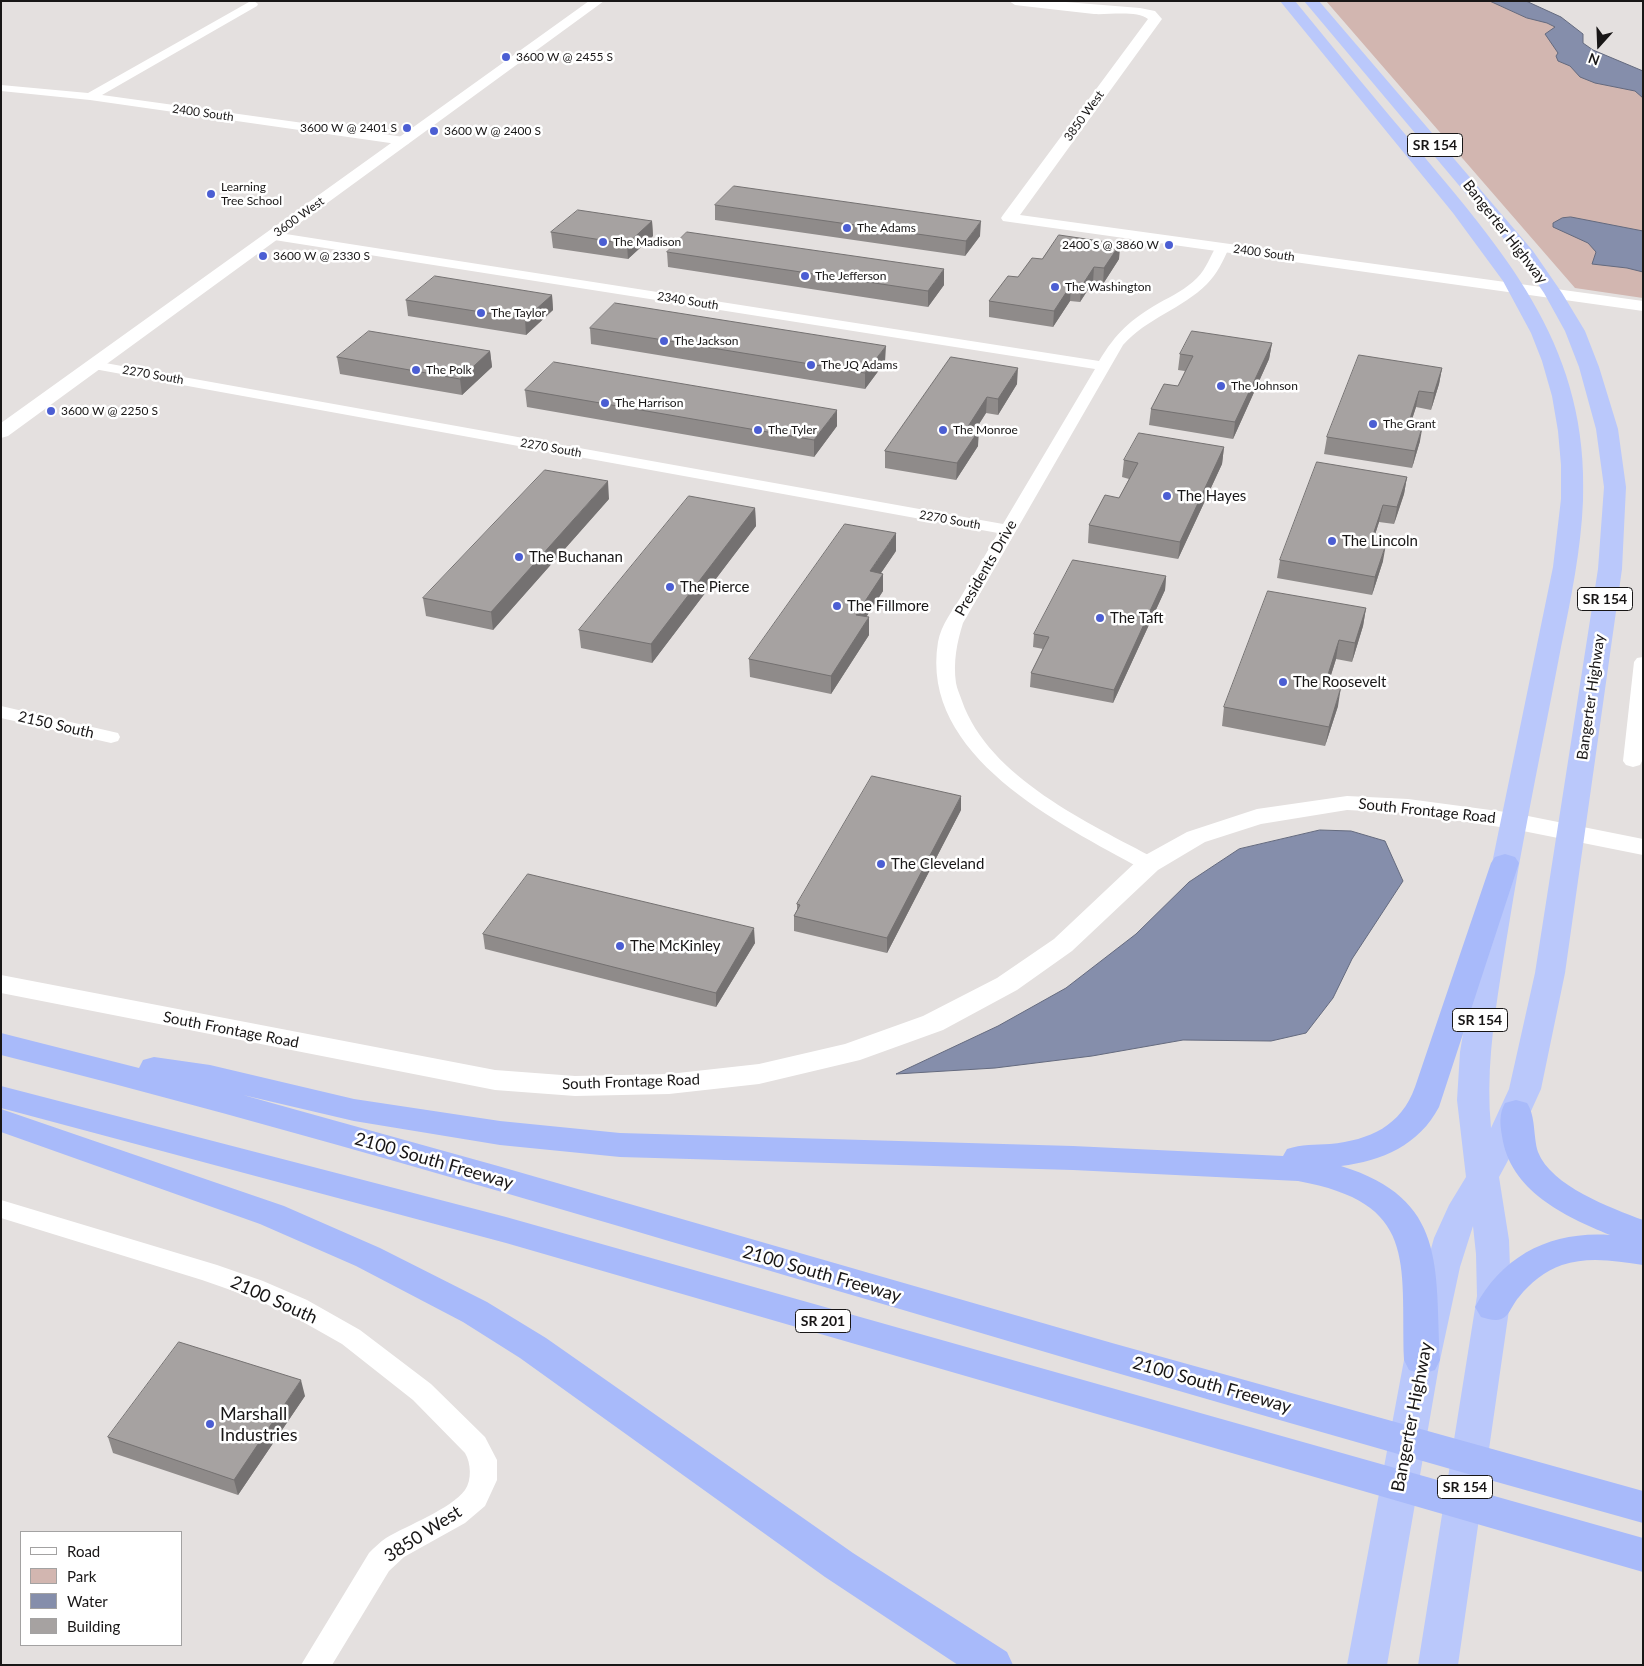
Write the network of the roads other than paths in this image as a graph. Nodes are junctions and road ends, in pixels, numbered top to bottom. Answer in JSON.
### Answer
{"nodes":[{"id":1,"x":598,"y":1,"type":"edge"},
{"id":2,"x":1015,"y":1,"type":"edge"},
{"id":3,"x":1072,"y":1,"type":"edge"},
{"id":4,"x":1287,"y":1,"type":"edge"},
{"id":5,"x":1311,"y":1,"type":"edge"},
{"id":6,"x":253,"y":4,"type":"dead end"},
{"id":7,"x":1114,"y":9,"type":"junction"},
{"id":8,"x":1,"y":88,"type":"edge"},
{"id":9,"x":16,"y":90,"type":"junction"},
{"id":10,"x":90,"y":97,"type":"junction"},
{"id":11,"x":1,"y":98,"type":"edge"},
{"id":12,"x":404,"y":141,"type":"junction"},
{"id":13,"x":1009,"y":218,"type":"joint"},
{"id":14,"x":273,"y":236,"type":"junction"},
{"id":15,"x":1222,"y":248,"type":"junction"},
{"id":16,"x":1519,"y":288,"type":"junction"},
{"id":17,"x":1552,"y":293,"type":"junction"},
{"id":18,"x":1643,"y":306,"type":"edge"},
{"id":19,"x":94,"y":365,"type":"junction"},
{"id":20,"x":1104,"y":366,"type":"junction"},
{"id":21,"x":1,"y":432,"type":"edge"},
{"id":22,"x":1008,"y":530,"type":"junction"},
{"id":23,"x":1643,"y":662,"type":"edge"},
{"id":24,"x":1,"y":712,"type":"edge"},
{"id":25,"x":111,"y":737,"type":"dead end"},
{"id":26,"x":1633,"y":761,"type":"dead end"},
{"id":27,"x":1513,"y":821,"type":"junction"},
{"id":28,"x":1572,"y":832,"type":"junction"},
{"id":29,"x":1643,"y":847,"type":"edge"},
{"id":30,"x":1505,"y":863,"type":"junction"},
{"id":31,"x":1150,"y":864,"type":"junction"},
{"id":32,"x":1,"y":984,"type":"edge"},
{"id":33,"x":4,"y":1044,"type":"edge"},
{"id":34,"x":1,"y":1097,"type":"edge"},
{"id":35,"x":1516,"y":1111,"type":"junction"},
{"id":36,"x":1,"y":1120,"type":"edge"},
{"id":37,"x":1073,"y":1158,"type":"junction"},
{"id":38,"x":1482,"y":1178,"type":"junction"},
{"id":39,"x":1,"y":1209,"type":"edge"},
{"id":40,"x":1643,"y":1234,"type":"edge"},
{"id":41,"x":1643,"y":1252,"type":"edge"},
{"id":42,"x":1493,"y":1307,"type":"junction"},
{"id":43,"x":1422,"y":1360,"type":"junction"},
{"id":44,"x":483,"y":1480,"type":"joint"},
{"id":45,"x":1643,"y":1507,"type":"edge"},
{"id":46,"x":1643,"y":1555,"type":"edge"},
{"id":47,"x":839,"y":1565,"type":"junction"},
{"id":48,"x":316,"y":1665,"type":"edge"},
{"id":49,"x":960,"y":1665,"type":"edge"},
{"id":50,"x":993,"y":1665,"type":"edge"},
{"id":51,"x":1367,"y":1665,"type":"edge"},
{"id":52,"x":1438,"y":1665,"type":"edge"}],
"edges":[{"from":1,"to":12,"type":"street","name":"3600 West"},
{"from":2,"to":7,"type":"street"},
{"from":3,"to":7,"type":"street"},
{"from":4,"to":16,"type":"highway","name":"Bangerter Highway","number":"SR 154"},
{"from":5,"to":17,"type":"highway","name":"Bangerter Highway","number":"SR 154"},
{"from":6,"to":10,"type":"street"},
{"from":7,"to":13,"type":"street","name":"3850 West"},
{"from":8,"to":9,"type":"street","name":"2400 South"},
{"from":9,"to":10,"type":"street","name":"2400 South"},
{"from":9,"to":11,"type":"street"},
{"from":10,"to":12,"type":"street","name":"2400 South"},
{"from":12,"to":14,"type":"street","name":"3600 West"},
{"from":13,"to":15,"type":"street","name":"2400 South"},
{"from":14,"to":19,"type":"street","name":"3600 West"},
{"from":14,"to":20,"type":"street","name":"2340 South"},
{"from":15,"to":16,"type":"street","name":"2400 South"},
{"from":15,"to":20,"type":"street","name":"Presidents Drive"},
{"from":16,"to":17,"type":"street","name":"2400 South"},
{"from":16,"to":27,"type":"highway","name":"Bangerter Highway","number":"SR 154"},
{"from":17,"to":18,"type":"street","name":"2400 South"},
{"from":17,"to":28,"type":"highway","name":"Bangerter Highway","number":"SR 154"},
{"from":19,"to":21,"type":"street","name":"3600 West"},
{"from":19,"to":22,"type":"street","name":"2270 South"},
{"from":20,"to":22,"type":"street","name":"Presidents Drive"},
{"from":22,"to":31,"type":"street","name":"Presidents Drive"},
{"from":23,"to":26,"type":"street"},
{"from":24,"to":25,"type":"street","name":"2150 South"},
{"from":27,"to":28,"type":"street","name":"South Frontage Road"},
{"from":27,"to":30,"type":"highway","name":"Bangerter Highway","number":"SR 154"},
{"from":27,"to":31,"type":"street","name":"South Frontage Road"},
{"from":28,"to":29,"type":"street","name":"South Frontage Road"},
{"from":28,"to":35,"type":"highway","name":"Bangerter Highway","number":"SR 154"},
{"from":30,"to":37,"type":"highway"},
{"from":30,"to":38,"type":"highway","name":"Bangerter Highway","number":"SR 154"},
{"from":31,"to":32,"type":"street","name":"South Frontage Road"},
{"from":33,"to":37,"type":"highway"},
{"from":33,"to":45,"type":"highway","name":"2100 South Freeway"},
{"from":34,"to":46,"type":"highway","number":"SR 201"},
{"from":35,"to":38,"type":"highway","name":"Bangerter Highway","number":"SR 154"},
{"from":35,"to":40,"type":"highway"},
{"from":36,"to":47,"type":"highway"},
{"from":37,"to":43,"type":"highway"},
{"from":38,"to":42,"type":"highway","name":"Bangerter Highway","number":"SR 154"},
{"from":38,"to":43,"type":"highway","name":"Bangerter Highway","number":"SR 154"},
{"from":39,"to":44,"type":"street","name":"2100 South"},
{"from":41,"to":42,"type":"highway"},
{"from":42,"to":52,"type":"highway","name":"Bangerter Highway","number":"SR 154"},
{"from":43,"to":51,"type":"highway","name":"Bangerter Highway","number":"SR 154"},
{"from":44,"to":48,"type":"street","name":"3850 West"},
{"from":47,"to":49,"type":"highway"},
{"from":47,"to":50,"type":"highway"}]}
